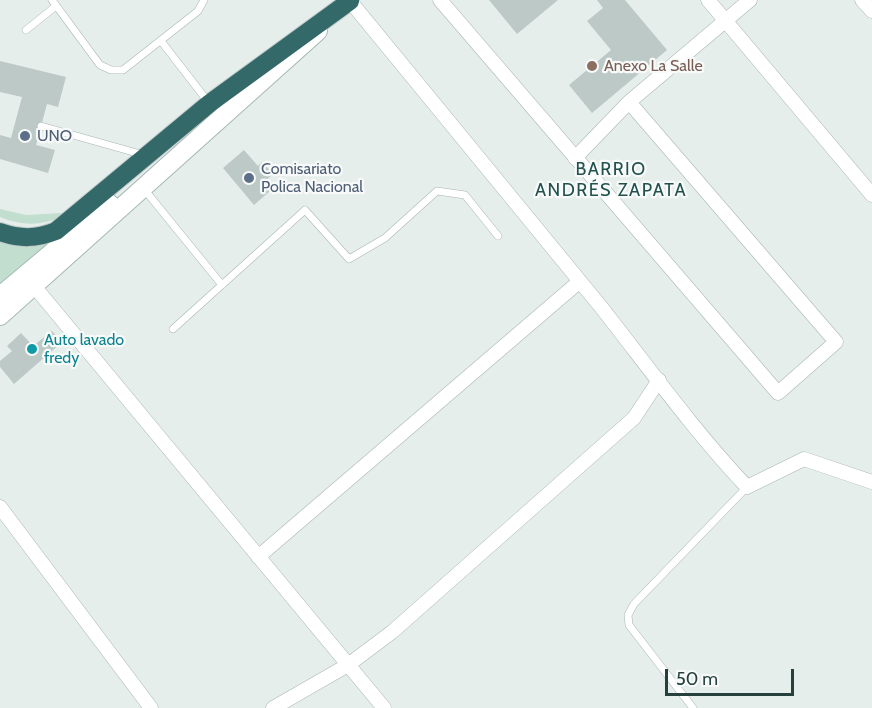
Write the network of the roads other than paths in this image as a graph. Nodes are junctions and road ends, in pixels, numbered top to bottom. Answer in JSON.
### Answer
{"nodes":[{"id":1,"x":204,"y":0,"type":"edge"},
{"id":2,"x":440,"y":0,"type":"edge"},
{"id":3,"x":708,"y":0,"type":"edge"},
{"id":4,"x":750,"y":0,"type":"edge"},
{"id":5,"x":862,"y":0,"type":"edge"},
{"id":6,"x":350,"y":2,"type":"junction"},
{"id":7,"x":54,"y":3,"type":"edge"},
{"id":8,"x":872,"y":11,"type":"edge"},
{"id":9,"x":726,"y":20,"type":"junction"},
{"id":10,"x":26,"y":30,"type":"dead end"},
{"id":11,"x":161,"y":41,"type":"junction"},
{"id":12,"x":629,"y":102,"type":"junction"},
{"id":13,"x":210,"y":103,"type":"junction"},
{"id":14,"x":41,"y":126,"type":"dead end"},
{"id":15,"x":147,"y":155,"type":"junction"},
{"id":16,"x":575,"y":158,"type":"junction"},
{"id":17,"x":144,"y":189,"type":"junction"},
{"id":18,"x":872,"y":195,"type":"edge"},
{"id":19,"x":0,"y":232,"type":"edge"},
{"id":20,"x":498,"y":236,"type":"dead end"},
{"id":21,"x":580,"y":281,"type":"junction"},
{"id":22,"x":222,"y":285,"type":"junction"},
{"id":23,"x":34,"y":286,"type":"junction"},
{"id":24,"x":2,"y":308,"type":"edge"},
{"id":25,"x":173,"y":329,"type":"dead end"},
{"id":26,"x":659,"y":380,"type":"junction"},
{"id":27,"x":872,"y":482,"type":"edge"},
{"id":28,"x":747,"y":487,"type":"junction"},
{"id":29,"x":0,"y":507,"type":"edge"},
{"id":30,"x":258,"y":557,"type":"junction"},
{"id":31,"x":348,"y":665,"type":"junction"},
{"id":32,"x":152,"y":708,"type":"edge"},
{"id":33,"x":273,"y":708,"type":"edge"},
{"id":34,"x":384,"y":708,"type":"edge"},
{"id":35,"x":693,"y":708,"type":"edge"}],
"edges":[{"from":1,"to":11,"type":"lane"},
{"from":2,"to":16,"type":"street"},
{"from":3,"to":9,"type":"street"},
{"from":4,"to":9,"type":"street"},
{"from":5,"to":8,"type":"street"},
{"from":6,"to":13,"type":"highway"},
{"from":6,"to":17,"type":"street"},
{"from":6,"to":21,"type":"street"},
{"from":6,"to":24,"type":"street"},
{"from":7,"to":10,"type":"lane"},
{"from":7,"to":11,"type":"lane"},
{"from":9,"to":12,"type":"street"},
{"from":9,"to":18,"type":"street"},
{"from":11,"to":13,"type":"lane"},
{"from":12,"to":16,"type":"street"},
{"from":12,"to":16,"type":"street"},
{"from":13,"to":15,"type":"highway"},
{"from":14,"to":15,"type":"lane"},
{"from":15,"to":19,"type":"highway"},
{"from":17,"to":22,"type":"lane"},
{"from":17,"to":23,"type":"street"},
{"from":20,"to":22,"type":"lane"},
{"from":21,"to":26,"type":"street"},
{"from":21,"to":30,"type":"street"},
{"from":22,"to":25,"type":"lane"},
{"from":23,"to":24,"type":"street"},
{"from":23,"to":30,"type":"street"},
{"from":26,"to":28,"type":"street"},
{"from":26,"to":31,"type":"street"},
{"from":27,"to":28,"type":"street"},
{"from":28,"to":35,"type":"lane"},
{"from":29,"to":32,"type":"street"},
{"from":30,"to":31,"type":"street"},
{"from":31,"to":33,"type":"street"},
{"from":31,"to":34,"type":"street"}]}
